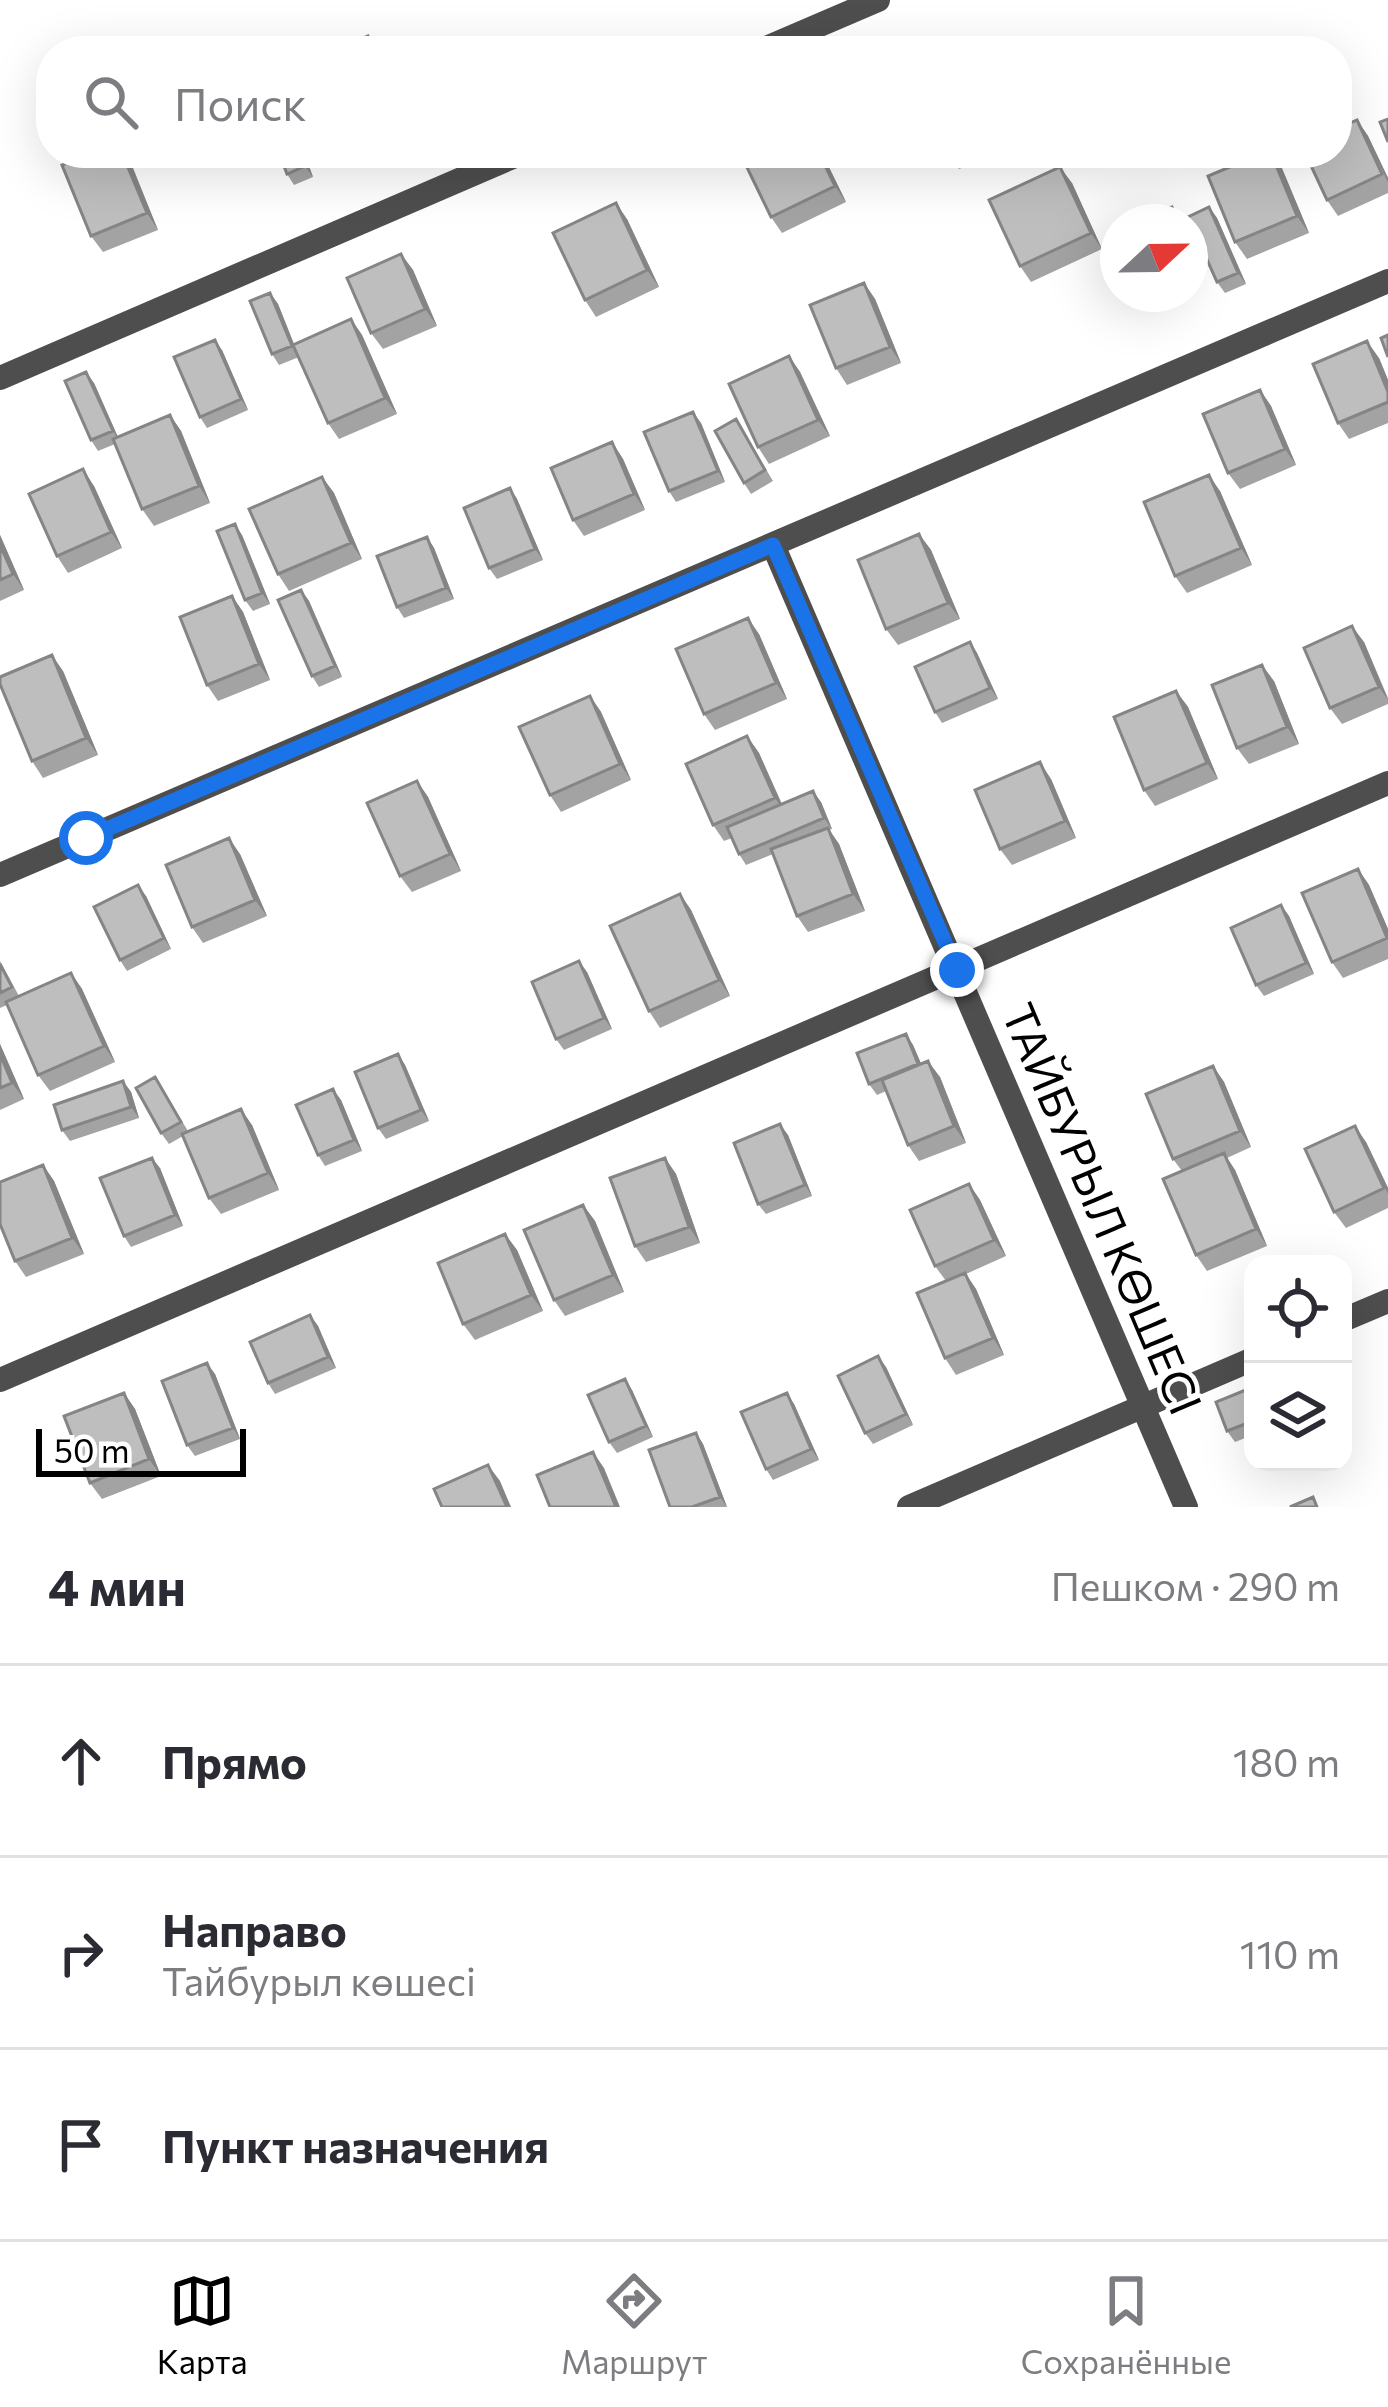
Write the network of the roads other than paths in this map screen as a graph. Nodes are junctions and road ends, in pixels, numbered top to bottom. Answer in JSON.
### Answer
{"nodes":[{"id":1,"x":878,"y":0,"type":"edge"},
{"id":2,"x":794,"y":36,"type":"edge"},
{"id":3,"x":487,"y":168,"type":"edge"},
{"id":4,"x":1388,"y":280,"type":"edge"},
{"id":5,"x":0,"y":377,"type":"edge"},
{"id":6,"x":773,"y":545,"type":"junction"},
{"id":7,"x":1388,"y":783,"type":"edge"},
{"id":8,"x":0,"y":875,"type":"edge"},
{"id":9,"x":957,"y":970,"type":"junction"},
{"id":10,"x":1388,"y":1301,"type":"edge"},
{"id":11,"x":1352,"y":1316,"type":"edge"},
{"id":12,"x":1244,"y":1363,"type":"edge"},
{"id":13,"x":0,"y":1380,"type":"edge"},
{"id":14,"x":1142,"y":1407,"type":"junction"},
{"id":15,"x":909,"y":1507,"type":"edge"},
{"id":16,"x":1186,"y":1507,"type":"edge"}],
"edges":[{"from":1,"to":2,"type":"street"},
{"from":3,"to":5,"type":"street"},
{"from":4,"to":6,"type":"street"},
{"from":6,"to":8,"type":"street"},
{"from":6,"to":9,"type":"street","name":"ТАЙБУРЫЛ КӨШЕСІ"},
{"from":7,"to":9,"type":"street"},
{"from":9,"to":13,"type":"street"},
{"from":9,"to":14,"type":"street","name":"ТАЙБУРЫЛ КӨШЕСІ"},
{"from":10,"to":11,"type":"street"},
{"from":12,"to":14,"type":"street"},
{"from":14,"to":15,"type":"street"},
{"from":14,"to":16,"type":"street","name":"ТАЙБУРЫЛ КӨШЕСІ"}]}
